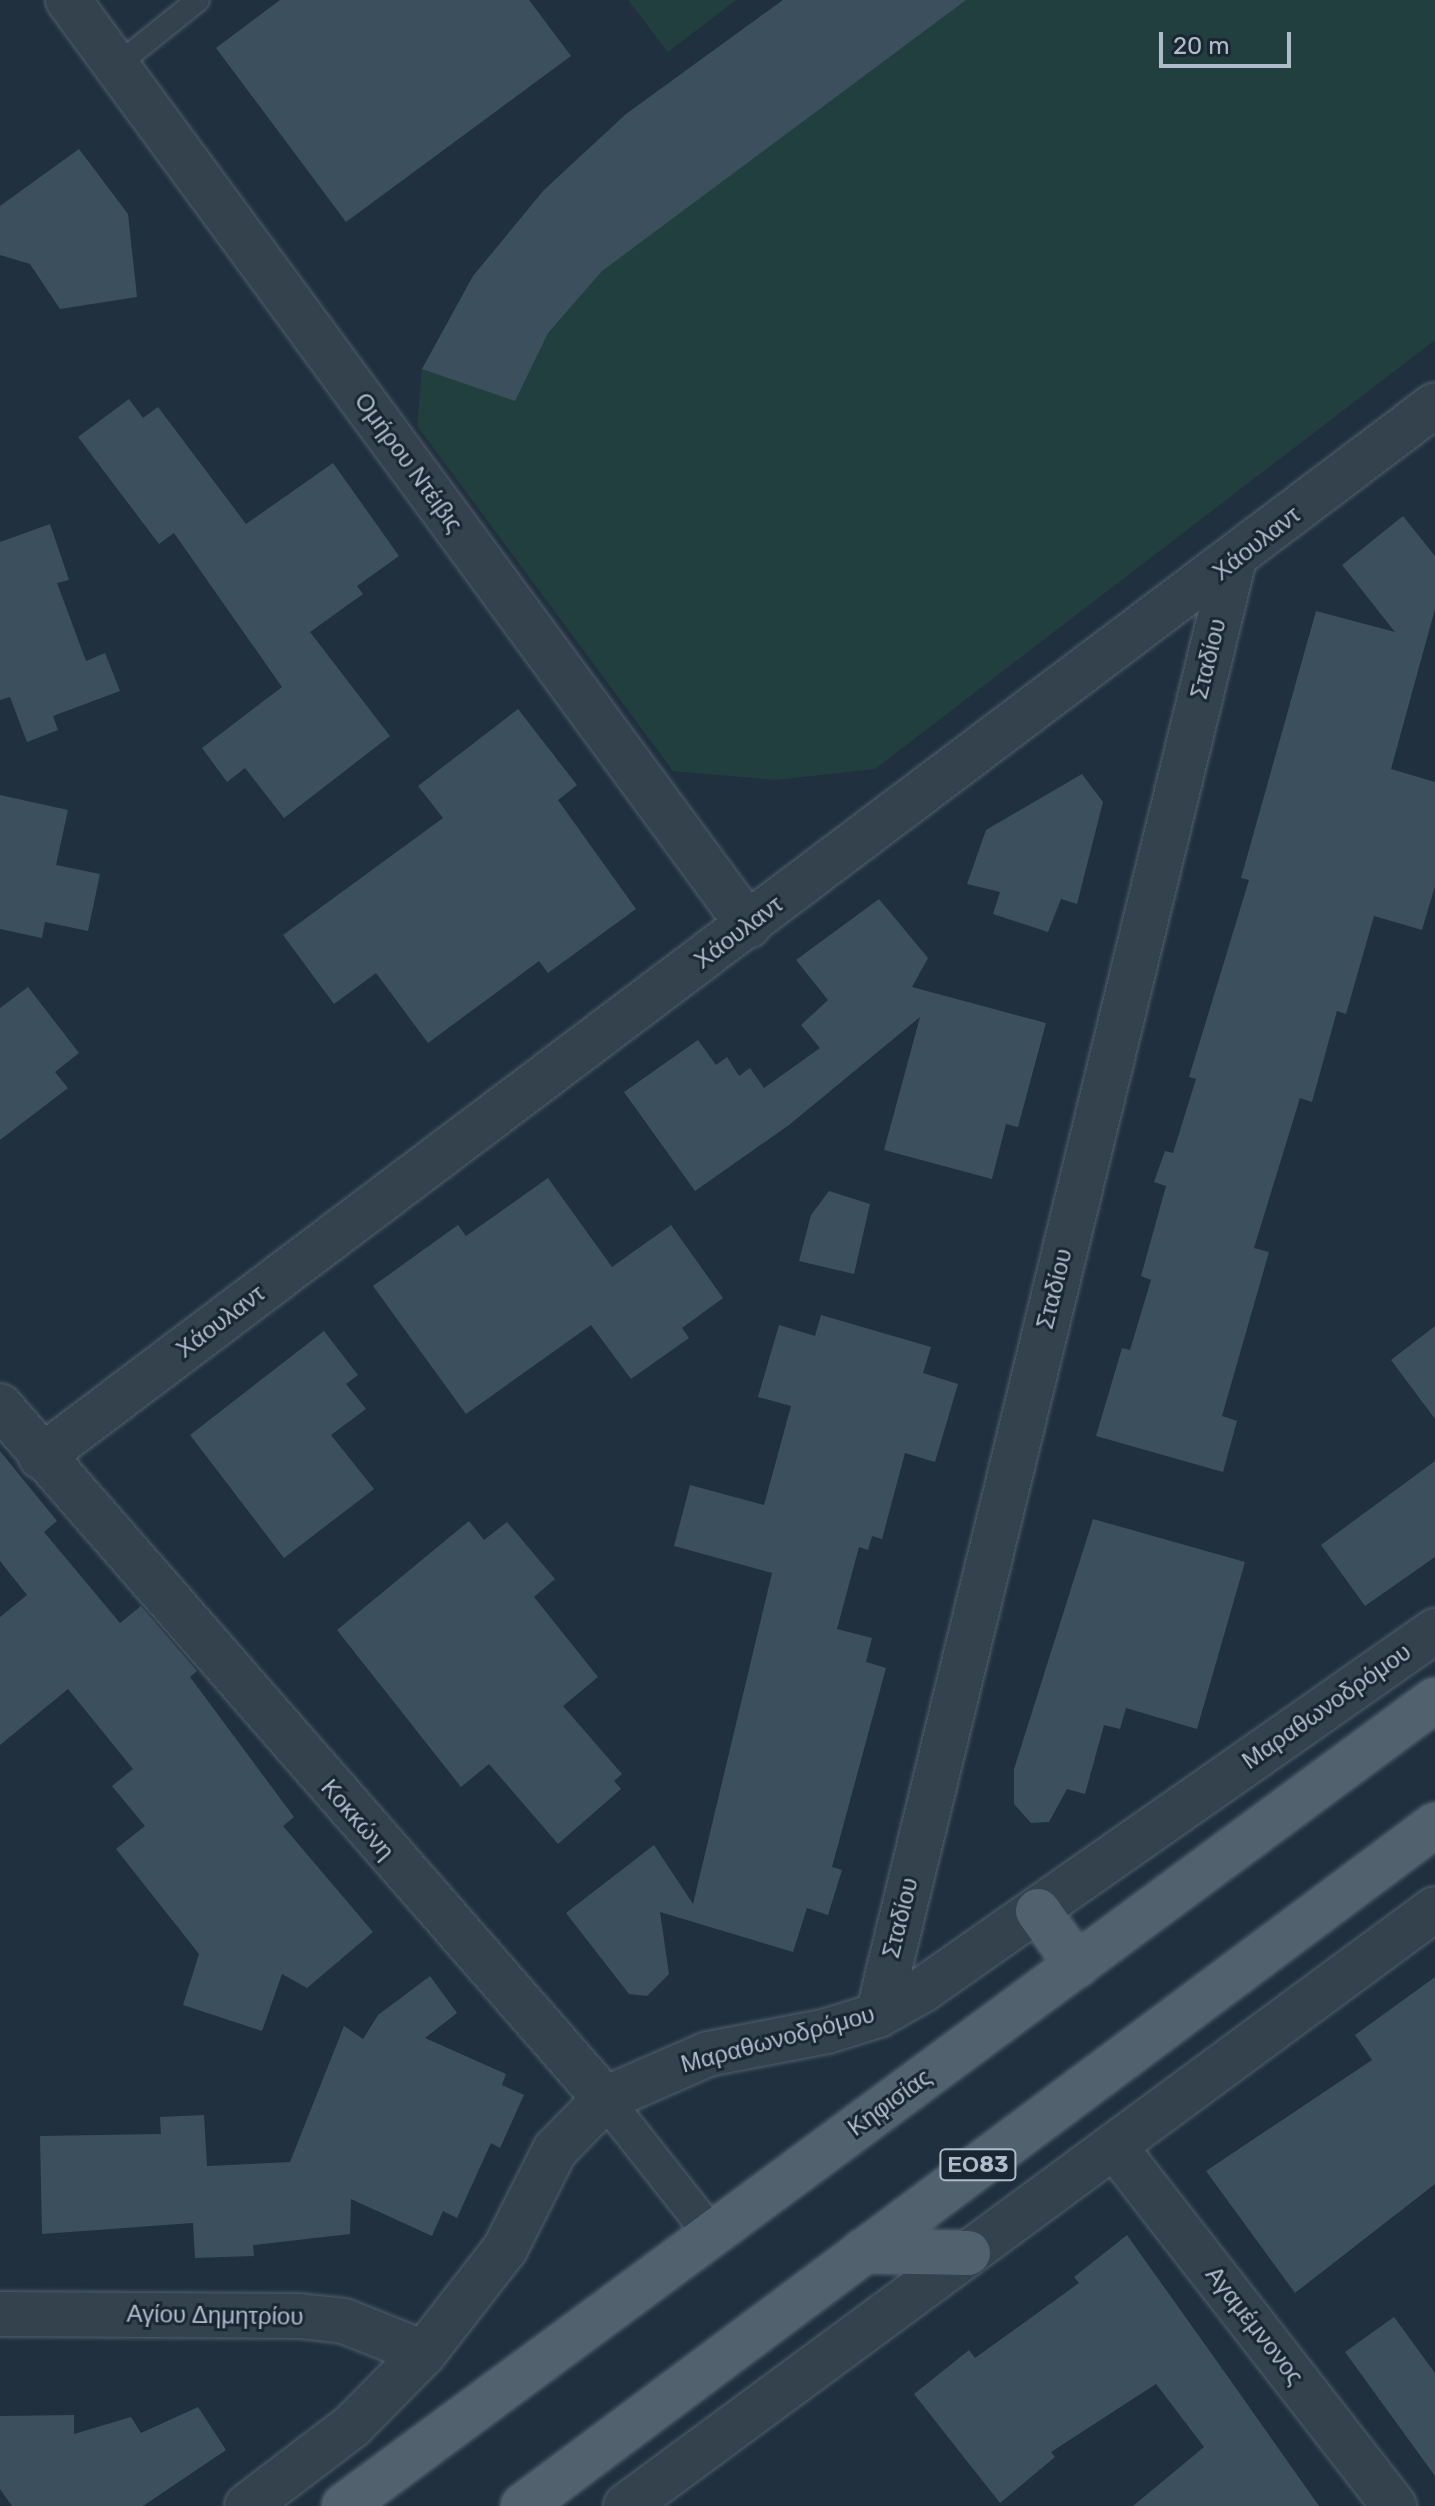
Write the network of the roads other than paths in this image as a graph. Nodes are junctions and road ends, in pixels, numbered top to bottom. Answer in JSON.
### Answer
{"nodes":[{"id":1,"x":68,"y":0,"type":"edge"},
{"id":2,"x":198,"y":0,"type":"edge"},
{"id":3,"x":116,"y":66,"type":"junction"},
{"id":4,"x":1435,"y":405,"type":"edge"},
{"id":5,"x":1233,"y":563,"type":"junction"},
{"id":6,"x":749,"y":926,"type":"junction"},
{"id":7,"x":0,"y":1406,"type":"edge"},
{"id":8,"x":41,"y":1457,"type":"junction"},
{"id":9,"x":1435,"y":1631,"type":"edge"},
{"id":10,"x":1435,"y":1700,"type":"edge"},
{"id":11,"x":1435,"y":1825,"type":"edge"},
{"id":12,"x":1435,"y":1909,"type":"edge"},
{"id":13,"x":1038,"y":1911,"type":"junction"},
{"id":14,"x":1077,"y":1965,"type":"junction"},
{"id":15,"x":878,"y":2015,"type":"junction"},
{"id":16,"x":605,"y":2099,"type":"junction"},
{"id":17,"x":1114,"y":2146,"type":"junction"},
{"id":18,"x":712,"y":2235,"type":"junction"},
{"id":19,"x":863,"y":2251,"type":"junction"},
{"id":20,"x":968,"y":2253,"type":"junction"},
{"id":21,"x":0,"y":2314,"type":"edge"},
{"id":22,"x":424,"y":2353,"type":"junction"},
{"id":23,"x":247,"y":2506,"type":"edge"},
{"id":24,"x":344,"y":2506,"type":"edge"},
{"id":25,"x":523,"y":2506,"type":"edge"},
{"id":26,"x":626,"y":2506,"type":"edge"},
{"id":27,"x":1394,"y":2506,"type":"edge"}],
"edges":[{"from":1,"to":3,"type":"street","name":"Ομήρου Ντέιβις"},
{"from":2,"to":3,"type":"lane"},
{"from":3,"to":6,"type":"street","name":"Ομήρου Ντέιβις"},
{"from":4,"to":5,"type":"street","name":"Χάουλαντ"},
{"from":5,"to":6,"type":"street","name":"Χάουλαντ"},
{"from":5,"to":15,"type":"street","name":"Σταδίου"},
{"from":6,"to":8,"type":"street","name":"Χάουλαντ"},
{"from":7,"to":8,"type":"street","name":"Κοκκώνη"},
{"from":8,"to":16,"type":"street","name":"Κοκκώνη"},
{"from":9,"to":13,"type":"street","name":"Μαραθωνοδρόμου"},
{"from":10,"to":14,"type":"main road","name":"Κηφισίας"},
{"from":11,"to":19,"type":"main road","number":"ΕΟ83"},
{"from":12,"to":17,"type":"street"},
{"from":13,"to":14,"type":"main road"},
{"from":13,"to":15,"type":"street","name":"Μαραθωνοδρόμου"},
{"from":14,"to":18,"type":"main road","name":"Κηφισίας"},
{"from":15,"to":16,"type":"street","name":"Μαραθωνοδρόμου"},
{"from":16,"to":18,"type":"street","name":"Κοκκώνη"},
{"from":16,"to":22,"type":"street","name":"Μαραθωνοδρόμου"},
{"from":17,"to":20,"type":"street"},
{"from":17,"to":27,"type":"street","name":"Αγαμέμνονος"},
{"from":18,"to":24,"type":"main road","name":"Κηφισίας"},
{"from":19,"to":20,"type":"main road"},
{"from":19,"to":25,"type":"main road","number":"ΕΟ83"},
{"from":20,"to":26,"type":"street"},
{"from":21,"to":22,"type":"street","name":"Αγίου Δημητρίου"},
{"from":22,"to":23,"type":"street","name":"Μαραθωνοδρόμου"}]}
